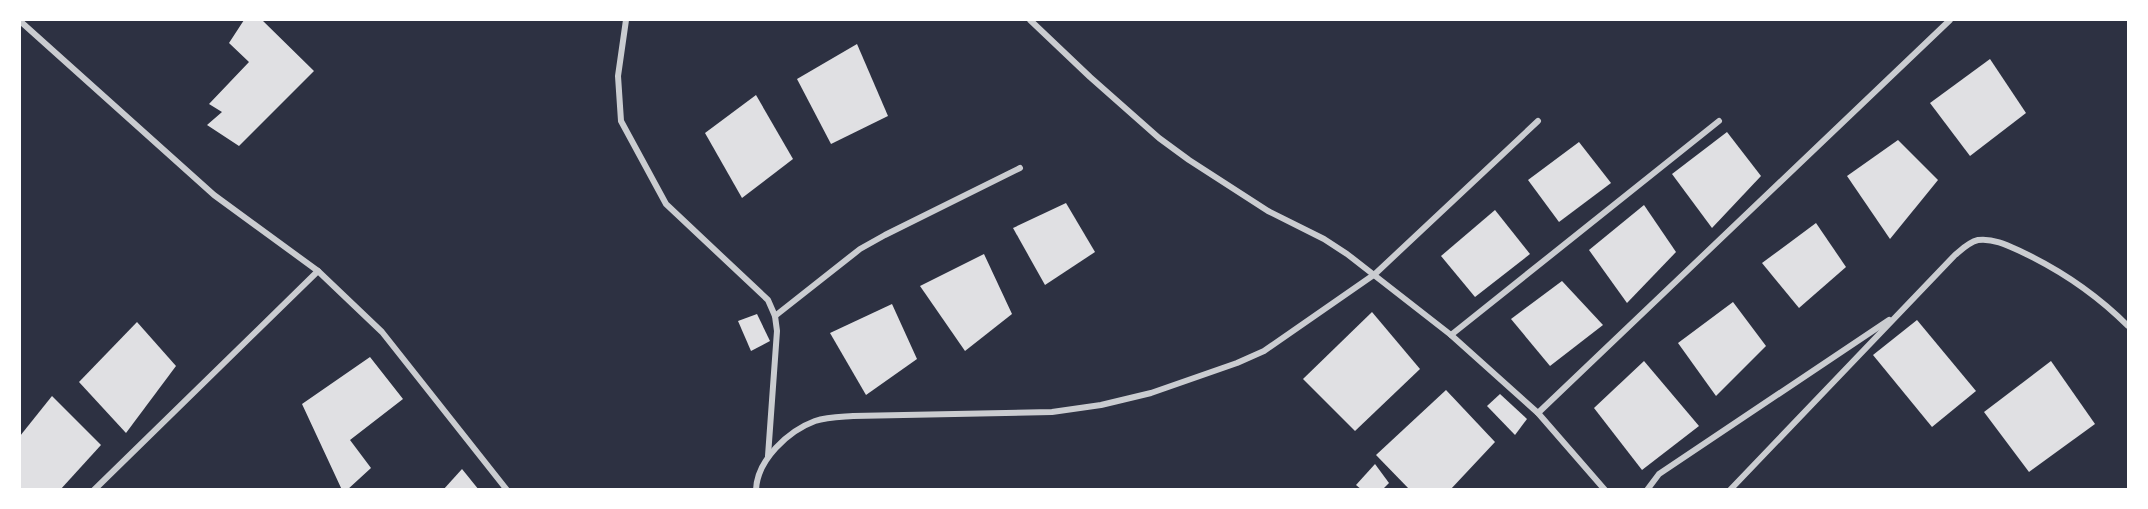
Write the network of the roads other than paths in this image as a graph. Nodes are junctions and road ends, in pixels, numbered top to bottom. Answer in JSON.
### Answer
{"nodes":[{"id":1,"x":626,"y":20,"type":"edge"},
{"id":2,"x":1030,"y":20,"type":"edge"},
{"id":3,"x":1950,"y":20,"type":"edge"},
{"id":4,"x":20,"y":21,"type":"edge"},
{"id":5,"x":1538,"y":121,"type":"dead end"},
{"id":6,"x":1719,"y":122,"type":"dead end"},
{"id":7,"x":1020,"y":168,"type":"dead end"},
{"id":8,"x":318,"y":271,"type":"junction"},
{"id":9,"x":1375,"y":274,"type":"junction"},
{"id":10,"x":1899,"y":313,"type":"junction"},
{"id":11,"x":775,"y":316,"type":"junction"},
{"id":12,"x":2128,"y":326,"type":"edge"},
{"id":13,"x":1451,"y":335,"type":"junction"},
{"id":14,"x":1538,"y":413,"type":"junction"},
{"id":15,"x":768,"y":456,"type":"junction"},
{"id":16,"x":94,"y":489,"type":"edge"},
{"id":17,"x":507,"y":489,"type":"edge"},
{"id":18,"x":756,"y":489,"type":"edge"},
{"id":19,"x":1605,"y":489,"type":"edge"},
{"id":20,"x":1647,"y":489,"type":"edge"},
{"id":21,"x":1730,"y":489,"type":"edge"}],
"edges":[{"from":1,"to":11,"type":"street"},
{"from":2,"to":9,"type":"street"},
{"from":3,"to":14,"type":"street"},
{"from":4,"to":8,"type":"street"},
{"from":5,"to":9,"type":"street"},
{"from":6,"to":13,"type":"street"},
{"from":7,"to":11,"type":"street"},
{"from":8,"to":16,"type":"street"},
{"from":8,"to":17,"type":"street"},
{"from":9,"to":13,"type":"street"},
{"from":9,"to":15,"type":"street"},
{"from":10,"to":12,"type":"street"},
{"from":10,"to":20,"type":"street"},
{"from":10,"to":21,"type":"street"},
{"from":11,"to":15,"type":"street"},
{"from":13,"to":14,"type":"street"},
{"from":14,"to":19,"type":"street"},
{"from":15,"to":18,"type":"street"}]}
